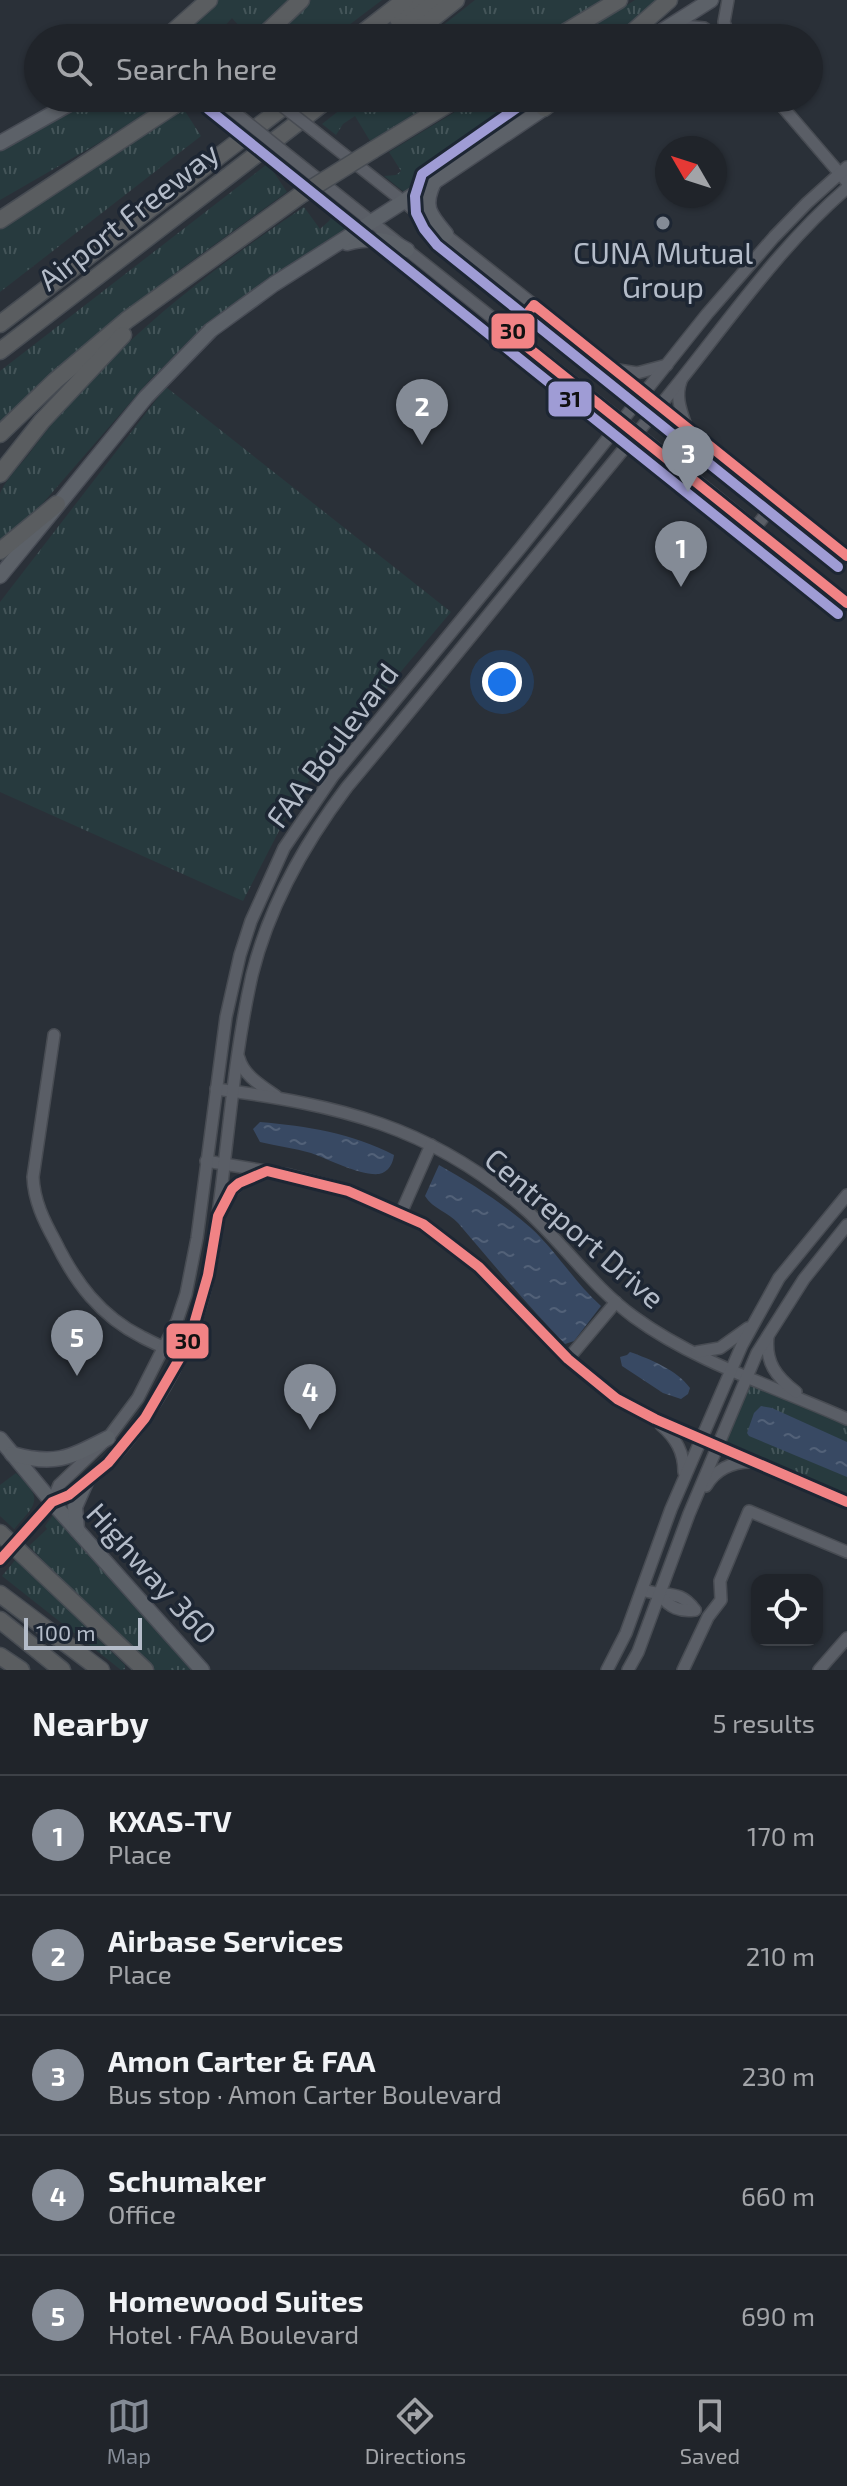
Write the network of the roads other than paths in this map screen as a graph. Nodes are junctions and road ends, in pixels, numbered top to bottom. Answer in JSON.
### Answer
{"nodes":[{"id":1,"x":209,"y":0,"type":"edge"},
{"id":2,"x":301,"y":0,"type":"edge"},
{"id":3,"x":405,"y":0,"type":"edge"},
{"id":4,"x":422,"y":0,"type":"edge"},
{"id":5,"x":438,"y":0,"type":"edge"},
{"id":6,"x":456,"y":0,"type":"edge"},
{"id":7,"x":619,"y":0,"type":"edge"},
{"id":8,"x":669,"y":0,"type":"edge"},
{"id":9,"x":711,"y":0,"type":"edge"},
{"id":10,"x":728,"y":0,"type":"edge"},
{"id":11,"x":185,"y":24,"type":"edge"},
{"id":12,"x":276,"y":24,"type":"edge"},
{"id":13,"x":374,"y":24,"type":"edge"},
{"id":14,"x":391,"y":24,"type":"edge"},
{"id":15,"x":408,"y":24,"type":"edge"},
{"id":16,"x":426,"y":24,"type":"edge"},
{"id":17,"x":579,"y":24,"type":"edge"},
{"id":18,"x":642,"y":24,"type":"edge"},
{"id":19,"x":674,"y":24,"type":"edge"},
{"id":20,"x":725,"y":24,"type":"edge"},
{"id":21,"x":55,"y":112,"type":"edge"},
{"id":22,"x":164,"y":112,"type":"edge"},
{"id":23,"x":234,"y":112,"type":"edge"},
{"id":24,"x":257,"y":112,"type":"edge"},
{"id":25,"x":277,"y":112,"type":"edge"},
{"id":26,"x":292,"y":112,"type":"edge"},
{"id":27,"x":294,"y":112,"type":"edge"},
{"id":28,"x":312,"y":112,"type":"edge"},
{"id":29,"x":435,"y":112,"type":"edge"},
{"id":30,"x":537,"y":112,"type":"edge"},
{"id":31,"x":787,"y":112,"type":"edge"},
{"id":32,"x":0,"y":143,"type":"edge"},
{"id":33,"x":845,"y":177,"type":"edge"},
{"id":34,"x":434,"y":182,"type":"junction"},
{"id":35,"x":52,"y":185,"type":"junction"},
{"id":36,"x":403,"y":202,"type":"junction"},
{"id":37,"x":0,"y":210,"type":"edge"},
{"id":38,"x":0,"y":220,"type":"edge"},
{"id":39,"x":372,"y":222,"type":"junction"},
{"id":40,"x":446,"y":234,"type":"junction"},
{"id":41,"x":331,"y":247,"type":"junction"},
{"id":42,"x":407,"y":250,"type":"junction"},
{"id":43,"x":211,"y":258,"type":"junction"},
{"id":44,"x":534,"y":305,"type":"junction"},
{"id":45,"x":0,"y":311,"type":"edge"},
{"id":46,"x":0,"y":324,"type":"edge"},
{"id":47,"x":511,"y":334,"type":"junction"},
{"id":48,"x":0,"y":337,"type":"edge"},
{"id":49,"x":0,"y":351,"type":"edge"},
{"id":50,"x":667,"y":365,"type":"junction"},
{"id":51,"x":615,"y":369,"type":"junction"},
{"id":52,"x":683,"y":375,"type":"junction"},
{"id":53,"x":645,"y":393,"type":"junction"},
{"id":54,"x":660,"y":406,"type":"junction"},
{"id":55,"x":622,"y":421,"type":"junction"},
{"id":56,"x":686,"y":427,"type":"junction"},
{"id":57,"x":637,"y":433,"type":"junction"},
{"id":58,"x":0,"y":434,"type":"edge"},
{"id":59,"x":0,"y":474,"type":"edge"},
{"id":60,"x":777,"y":500,"type":"junction"},
{"id":61,"x":57,"y":504,"type":"junction"},
{"id":62,"x":755,"y":528,"type":"junction"},
{"id":63,"x":0,"y":551,"type":"edge"},
{"id":64,"x":847,"y":556,"type":"edge"},
{"id":65,"x":0,"y":576,"type":"edge"},
{"id":66,"x":847,"y":603,"type":"edge"},
{"id":67,"x":460,"y":621,"type":"junction"},
{"id":68,"x":474,"y":632,"type":"junction"},
{"id":69,"x":266,"y":886,"type":"junction"},
{"id":70,"x":282,"y":893,"type":"junction"},
{"id":71,"x":54,"y":1035,"type":"dead end"},
{"id":72,"x":239,"y":1052,"type":"junction"},
{"id":73,"x":216,"y":1089,"type":"junction"},
{"id":74,"x":233,"y":1091,"type":"junction"},
{"id":75,"x":280,"y":1098,"type":"junction"},
{"id":76,"x":431,"y":1145,"type":"junction"},
{"id":77,"x":206,"y":1161,"type":"junction"},
{"id":78,"x":224,"y":1164,"type":"junction"},
{"id":79,"x":267,"y":1171,"type":"junction"},
{"id":80,"x":847,"y":1195,"type":"edge"},
{"id":81,"x":401,"y":1213,"type":"junction"},
{"id":82,"x":218,"y":1216,"type":"junction"},
{"id":83,"x":847,"y":1225,"type":"edge"},
{"id":84,"x":616,"y":1302,"type":"junction"},
{"id":85,"x":753,"y":1324,"type":"junction"},
{"id":86,"x":769,"y":1333,"type":"junction"},
{"id":87,"x":165,"y":1347,"type":"junction"},
{"id":88,"x":692,"y":1352,"type":"junction"},
{"id":89,"x":181,"y":1356,"type":"junction"},
{"id":90,"x":568,"y":1359,"type":"junction"},
{"id":91,"x":732,"y":1369,"type":"junction"},
{"id":92,"x":747,"y":1376,"type":"junction"},
{"id":93,"x":809,"y":1402,"type":"junction"},
{"id":94,"x":655,"y":1419,"type":"junction"},
{"id":95,"x":847,"y":1419,"type":"edge"},
{"id":96,"x":108,"y":1438,"type":"junction"},
{"id":97,"x":0,"y":1439,"type":"edge"},
{"id":98,"x":700,"y":1439,"type":"junction"},
{"id":99,"x":717,"y":1446,"type":"junction"},
{"id":100,"x":12,"y":1454,"type":"junction"},
{"id":101,"x":754,"y":1462,"type":"junction"},
{"id":102,"x":86,"y":1482,"type":"junction"},
{"id":103,"x":682,"y":1484,"type":"junction"},
{"id":104,"x":52,"y":1502,"type":"junction"},
{"id":105,"x":847,"y":1502,"type":"edge"},
{"id":106,"x":689,"y":1514,"type":"junction"},
{"id":107,"x":77,"y":1530,"type":"junction"},
{"id":108,"x":0,"y":1533,"type":"edge"},
{"id":109,"x":847,"y":1552,"type":"edge"},
{"id":110,"x":0,"y":1560,"type":"edge"},
{"id":111,"x":643,"y":1590,"type":"junction"},
{"id":112,"x":0,"y":1594,"type":"edge"},
{"id":113,"x":660,"y":1595,"type":"junction"},
{"id":114,"x":0,"y":1620,"type":"edge"},
{"id":115,"x":847,"y":1638,"type":"edge"},
{"id":116,"x":0,"y":1656,"type":"edge"},
{"id":117,"x":21,"y":1670,"type":"edge"},
{"id":118,"x":62,"y":1670,"type":"edge"},
{"id":119,"x":101,"y":1670,"type":"edge"},
{"id":120,"x":145,"y":1670,"type":"edge"},
{"id":121,"x":202,"y":1670,"type":"edge"},
{"id":122,"x":607,"y":1670,"type":"edge"},
{"id":123,"x":628,"y":1670,"type":"edge"},
{"id":124,"x":683,"y":1670,"type":"edge"},
{"id":125,"x":819,"y":1670,"type":"edge"}],
"edges":[{"from":1,"to":11,"type":"highway"},
{"from":2,"to":12,"type":"highway"},
{"from":3,"to":13,"type":"highway"},
{"from":4,"to":14,"type":"highway"},
{"from":5,"to":15,"type":"highway"},
{"from":6,"to":16,"type":"highway"},
{"from":7,"to":17,"type":"highway"},
{"from":8,"to":18,"type":"highway"},
{"from":9,"to":19,"type":"main road"},
{"from":10,"to":20,"type":"street"},
{"from":21,"to":32,"type":"main road"},
{"from":22,"to":35,"type":"highway"},
{"from":23,"to":39,"type":"street","bridge":true},
{"from":24,"to":45,"type":"highway","name":"Airport Freeway"},
{"from":25,"to":46,"type":"highway"},
{"from":26,"to":36,"type":"street","bridge":true},
{"from":27,"to":48,"type":"highway"},
{"from":28,"to":49,"type":"highway","name":"Airport Freeway"},
{"from":29,"to":43,"type":"highway","bridge":true},
{"from":30,"to":34,"type":"main road"},
{"from":31,"to":33,"type":"street"},
{"from":33,"to":50,"type":"street","name":"FAA Boulevard"},
{"from":33,"to":52,"type":"street","name":"FAA Boulevard"},
{"from":34,"to":36,"type":"main road"},
{"from":34,"to":40,"type":"main road"},
{"from":35,"to":37,"type":"highway"},
{"from":35,"to":38,"type":"highway"},
{"from":36,"to":39,"type":"main road"},
{"from":36,"to":40,"type":"street"},
{"from":39,"to":41,"type":"main road"},
{"from":39,"to":42,"type":"street"},
{"from":40,"to":44,"type":"street"},
{"from":41,"to":42,"type":"main road"},
{"from":41,"to":61,"type":"main road"},
{"from":42,"to":47,"type":"street"},
{"from":43,"to":58,"type":"highway"},
{"from":43,"to":59,"type":"highway"},
{"from":44,"to":47,"type":"street"},
{"from":44,"to":51,"type":"street"},
{"from":47,"to":55,"type":"street"},
{"from":50,"to":51,"type":"street"},
{"from":50,"to":53,"type":"street","name":"FAA Boulevard"},
{"from":51,"to":53,"type":"street"},
{"from":52,"to":54,"type":"street","name":"FAA Boulevard"},
{"from":52,"to":56,"type":"street"},
{"from":53,"to":54,"type":"street"},
{"from":53,"to":55,"type":"street","name":"FAA Boulevard"},
{"from":54,"to":56,"type":"street"},
{"from":54,"to":57,"type":"street","name":"FAA Boulevard"},
{"from":55,"to":57,"type":"street"},
{"from":55,"to":67,"type":"street","name":"FAA Boulevard"},
{"from":56,"to":60,"type":"street"},
{"from":57,"to":62,"type":"street"},
{"from":57,"to":68,"type":"street","name":"FAA Boulevard"},
{"from":60,"to":62,"type":"street"},
{"from":60,"to":64,"type":"street"},
{"from":61,"to":63,"type":"highway"},
{"from":61,"to":65,"type":"main road"},
{"from":62,"to":66,"type":"street"},
{"from":67,"to":68,"type":"street"},
{"from":67,"to":69,"type":"street","name":"FAA Boulevard"},
{"from":68,"to":70,"type":"street","name":"FAA Boulevard"},
{"from":69,"to":70,"type":"street"},
{"from":69,"to":73,"type":"street","name":"FAA Boulevard"},
{"from":70,"to":72,"type":"street","name":"FAA Boulevard"},
{"from":71,"to":87,"type":"street"},
{"from":72,"to":74,"type":"street","name":"FAA Boulevard"},
{"from":72,"to":75,"type":"street"},
{"from":73,"to":74,"type":"street","name":"Centreport Drive"},
{"from":73,"to":77,"type":"street","name":"FAA Boulevard"},
{"from":74,"to":75,"type":"street","name":"Centreport Drive"},
{"from":74,"to":78,"type":"street","name":"FAA Boulevard"},
{"from":75,"to":76,"type":"street","name":"Centreport Drive"},
{"from":76,"to":81,"type":"street"},
{"from":76,"to":84,"type":"street","name":"Centreport Drive"},
{"from":77,"to":78,"type":"street"},
{"from":77,"to":87,"type":"street","name":"FAA Boulevard"},
{"from":78,"to":79,"type":"street"},
{"from":78,"to":82,"type":"street","name":"FAA Boulevard"},
{"from":79,"to":81,"type":"street"},
{"from":79,"to":82,"type":"street"},
{"from":80,"to":85,"type":"street"},
{"from":81,"to":90,"type":"street"},
{"from":82,"to":89,"type":"street","name":"FAA Boulevard"},
{"from":83,"to":86,"type":"street"},
{"from":84,"to":88,"type":"street","name":"Centreport Drive"},
{"from":84,"to":90,"type":"street"},
{"from":85,"to":88,"type":"street"},
{"from":85,"to":91,"type":"street"},
{"from":86,"to":92,"type":"street"},
{"from":86,"to":93,"type":"street"},
{"from":87,"to":89,"type":"street"},
{"from":87,"to":96,"type":"street","name":"FAA Boulevard"},
{"from":88,"to":91,"type":"street","name":"Centreport Drive"},
{"from":89,"to":102,"type":"street","name":"FAA Boulevard"},
{"from":90,"to":94,"type":"street"},
{"from":91,"to":92,"type":"street","name":"Centreport Drive"},
{"from":91,"to":98,"type":"street"},
{"from":92,"to":93,"type":"street","name":"Centreport Drive"},
{"from":92,"to":99,"type":"street"},
{"from":93,"to":95,"type":"street","name":"Centreport Drive"},
{"from":94,"to":98,"type":"street"},
{"from":94,"to":103,"type":"street"},
{"from":96,"to":100,"type":"main road"},
{"from":96,"to":104,"type":"street","name":"FAA Boulevard"},
{"from":97,"to":100,"type":"main road","name":"Highway 360"},
{"from":98,"to":99,"type":"street"},
{"from":98,"to":103,"type":"street"},
{"from":99,"to":101,"type":"street"},
{"from":99,"to":106,"type":"street"},
{"from":100,"to":104,"type":"main road","name":"Highway 360"},
{"from":101,"to":105,"type":"street"},
{"from":101,"to":106,"type":"street"},
{"from":102,"to":104,"type":"street","name":"FAA Boulevard"},
{"from":102,"to":107,"type":"main road"},
{"from":103,"to":111,"type":"street"},
{"from":104,"to":107,"type":"main road","name":"Highway 360"},
{"from":104,"to":110,"type":"street","name":"FAA Boulevard","bridge":true},
{"from":106,"to":113,"type":"street"},
{"from":107,"to":121,"type":"main road","name":"Highway 360"},
{"from":108,"to":120,"type":"highway"},
{"from":109,"to":124,"type":"street"},
{"from":111,"to":113,"type":"street"},
{"from":111,"to":122,"type":"street"},
{"from":112,"to":119,"type":"highway"},
{"from":113,"to":123,"type":"street"},
{"from":114,"to":118,"type":"highway"},
{"from":115,"to":125,"type":"street"},
{"from":116,"to":117,"type":"highway"}]}
